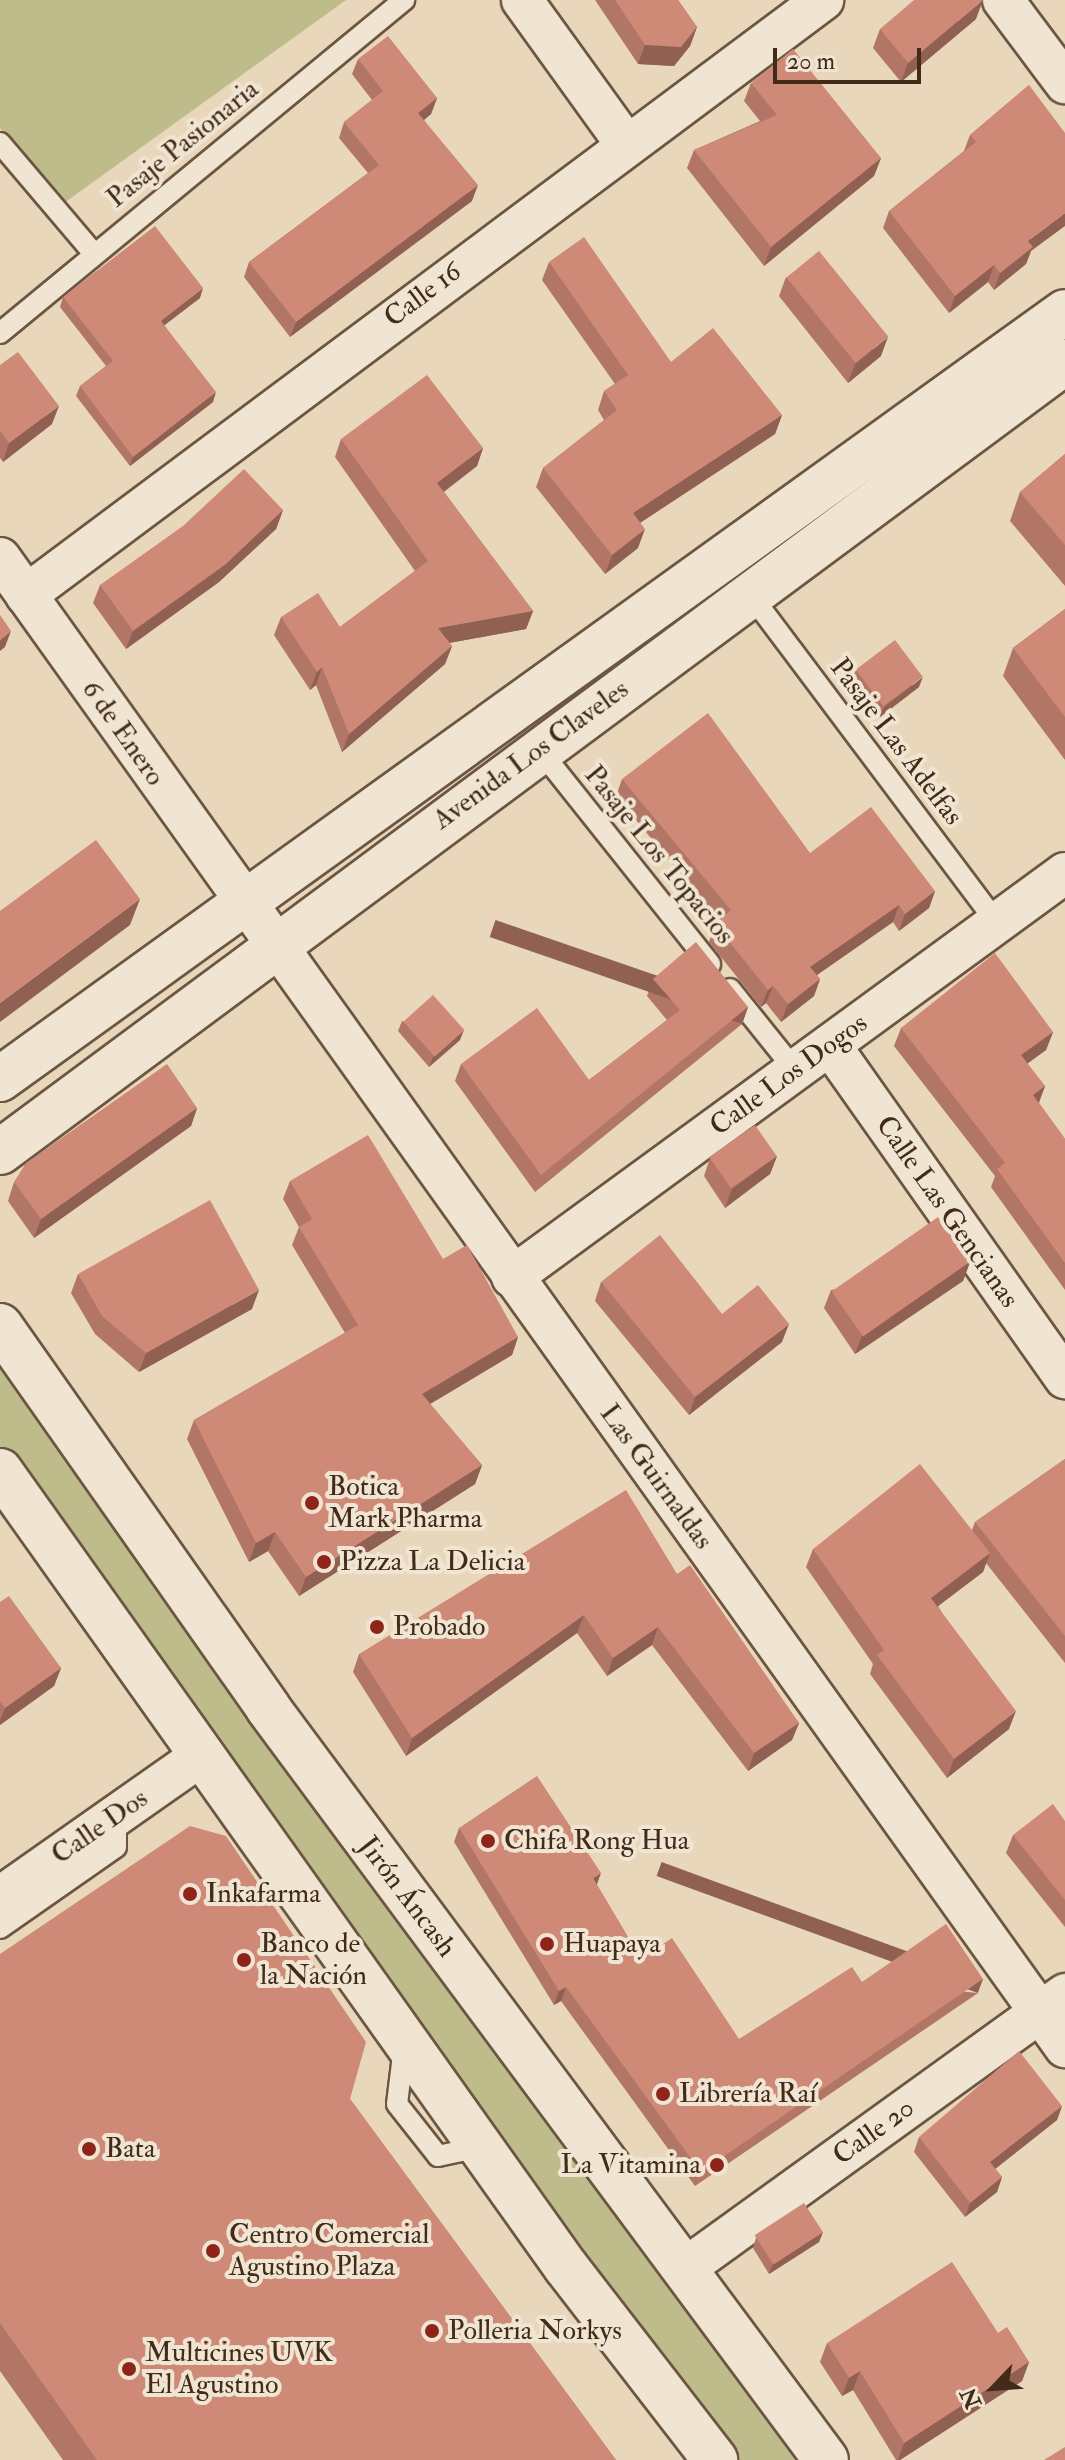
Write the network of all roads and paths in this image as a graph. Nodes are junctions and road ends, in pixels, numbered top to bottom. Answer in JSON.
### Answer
{"nodes":[{"id":1,"x":404,"y":0,"type":"edge"},
{"id":2,"x":522,"y":0,"type":"edge"},
{"id":3,"x":823,"y":0,"type":"edge"},
{"id":4,"x":1003,"y":0,"type":"edge"},
{"id":5,"x":1065,"y":83,"type":"edge"},
{"id":6,"x":0,"y":143,"type":"edge"},
{"id":7,"x":625,"y":143,"type":"junction"},
{"id":8,"x":94,"y":254,"type":"junction"},
{"id":9,"x":1065,"y":312,"type":"edge"},
{"id":10,"x":0,"y":333,"type":"edge"},
{"id":11,"x":1065,"y":362,"type":"edge"},
{"id":12,"x":0,"y":558,"type":"edge"},
{"id":13,"x":750,"y":594,"type":"junction"},
{"id":14,"x":26,"y":595,"type":"junction"},
{"id":15,"x":539,"y":749,"type":"junction"},
{"id":16,"x":1065,"y":873,"type":"edge"},
{"id":17,"x":247,"y":908,"type":"junction"},
{"id":18,"x":997,"y":923,"type":"junction"},
{"id":19,"x":274,"y":946,"type":"junction"},
{"id":20,"x":830,"y":1045,"type":"junction"},
{"id":21,"x":795,"y":1070,"type":"junction"},
{"id":22,"x":0,"y":1079,"type":"edge"},
{"id":23,"x":0,"y":1152,"type":"edge"},
{"id":24,"x":512,"y":1277,"type":"junction"},
{"id":25,"x":0,"y":1326,"type":"edge"},
{"id":26,"x":1065,"y":1378,"type":"edge"},
{"id":27,"x":0,"y":1471,"type":"edge"},
{"id":28,"x":199,"y":1757,"type":"junction"},
{"id":29,"x":116,"y":1816,"type":"junction"},
{"id":30,"x":0,"y":1897,"type":"edge"},
{"id":31,"x":0,"y":1928,"type":"edge"},
{"id":32,"x":1052,"y":2003,"type":"edge"},
{"id":33,"x":1065,"y":2047,"type":"edge"},
{"id":34,"x":684,"y":2269,"type":"junction"},
{"id":35,"x":715,"y":2460,"type":"edge"},
{"id":36,"x":826,"y":2460,"type":"edge"}],
"edges":[{"from":1,"to":8,"type":"lane","name":"Pasaje Pasionaria"},
{"from":2,"to":7,"type":"street"},
{"from":3,"to":7,"type":"street","name":"Calle 16"},
{"from":4,"to":5,"type":"street"},
{"from":6,"to":8,"type":"lane"},
{"from":7,"to":14,"type":"street","name":"Calle 16"},
{"from":8,"to":10,"type":"lane","name":"Pasaje Pasionaria"},
{"from":9,"to":17,"type":"street","name":"Avenida Los Claveles"},
{"from":11,"to":13,"type":"street","name":"Avenida Los Claveles"},
{"from":12,"to":14,"type":"street","name":"6 de Enero"},
{"from":13,"to":15,"type":"street","name":"Avenida Los Claveles"},
{"from":13,"to":18,"type":"lane","name":"Pasaje Las Adelfas"},
{"from":14,"to":17,"type":"street","name":"6 de Enero"},
{"from":15,"to":19,"type":"street","name":"Avenida Los Claveles"},
{"from":15,"to":21,"type":"lane","name":"Pasaje Los Topacios"},
{"from":16,"to":18,"type":"street","name":"Calle Los Dogos"},
{"from":17,"to":19,"type":"street","name":"Las Guirnaldas"},
{"from":17,"to":22,"type":"street","name":"Avenida Los Claveles"},
{"from":18,"to":20,"type":"street","name":"Calle Los Dogos"},
{"from":19,"to":23,"type":"street","name":"Avenida Los Claveles"},
{"from":19,"to":24,"type":"street","name":"Las Guirnaldas"},
{"from":20,"to":21,"type":"street","name":"Calle Los Dogos"},
{"from":20,"to":26,"type":"street","name":"Calle Las Gencianas"},
{"from":21,"to":24,"type":"street","name":"Calle Los Dogos"},
{"from":24,"to":32,"type":"street","name":"Las Guirnaldas"},
{"from":25,"to":34,"type":"street","name":"Jirón Áncash"},
{"from":27,"to":28,"type":"street"},
{"from":28,"to":29,"type":"street","name":"Calle Dos"},
{"from":28,"to":35,"type":"street"},
{"from":29,"to":30,"type":"street","name":"Calle Dos"},
{"from":29,"to":31,"type":"lane"},
{"from":32,"to":33,"type":"street","name":"Las Guirnaldas"},
{"from":32,"to":34,"type":"street","name":"Calle 20"},
{"from":34,"to":36,"type":"street","name":"Jirón Áncash"}]}
